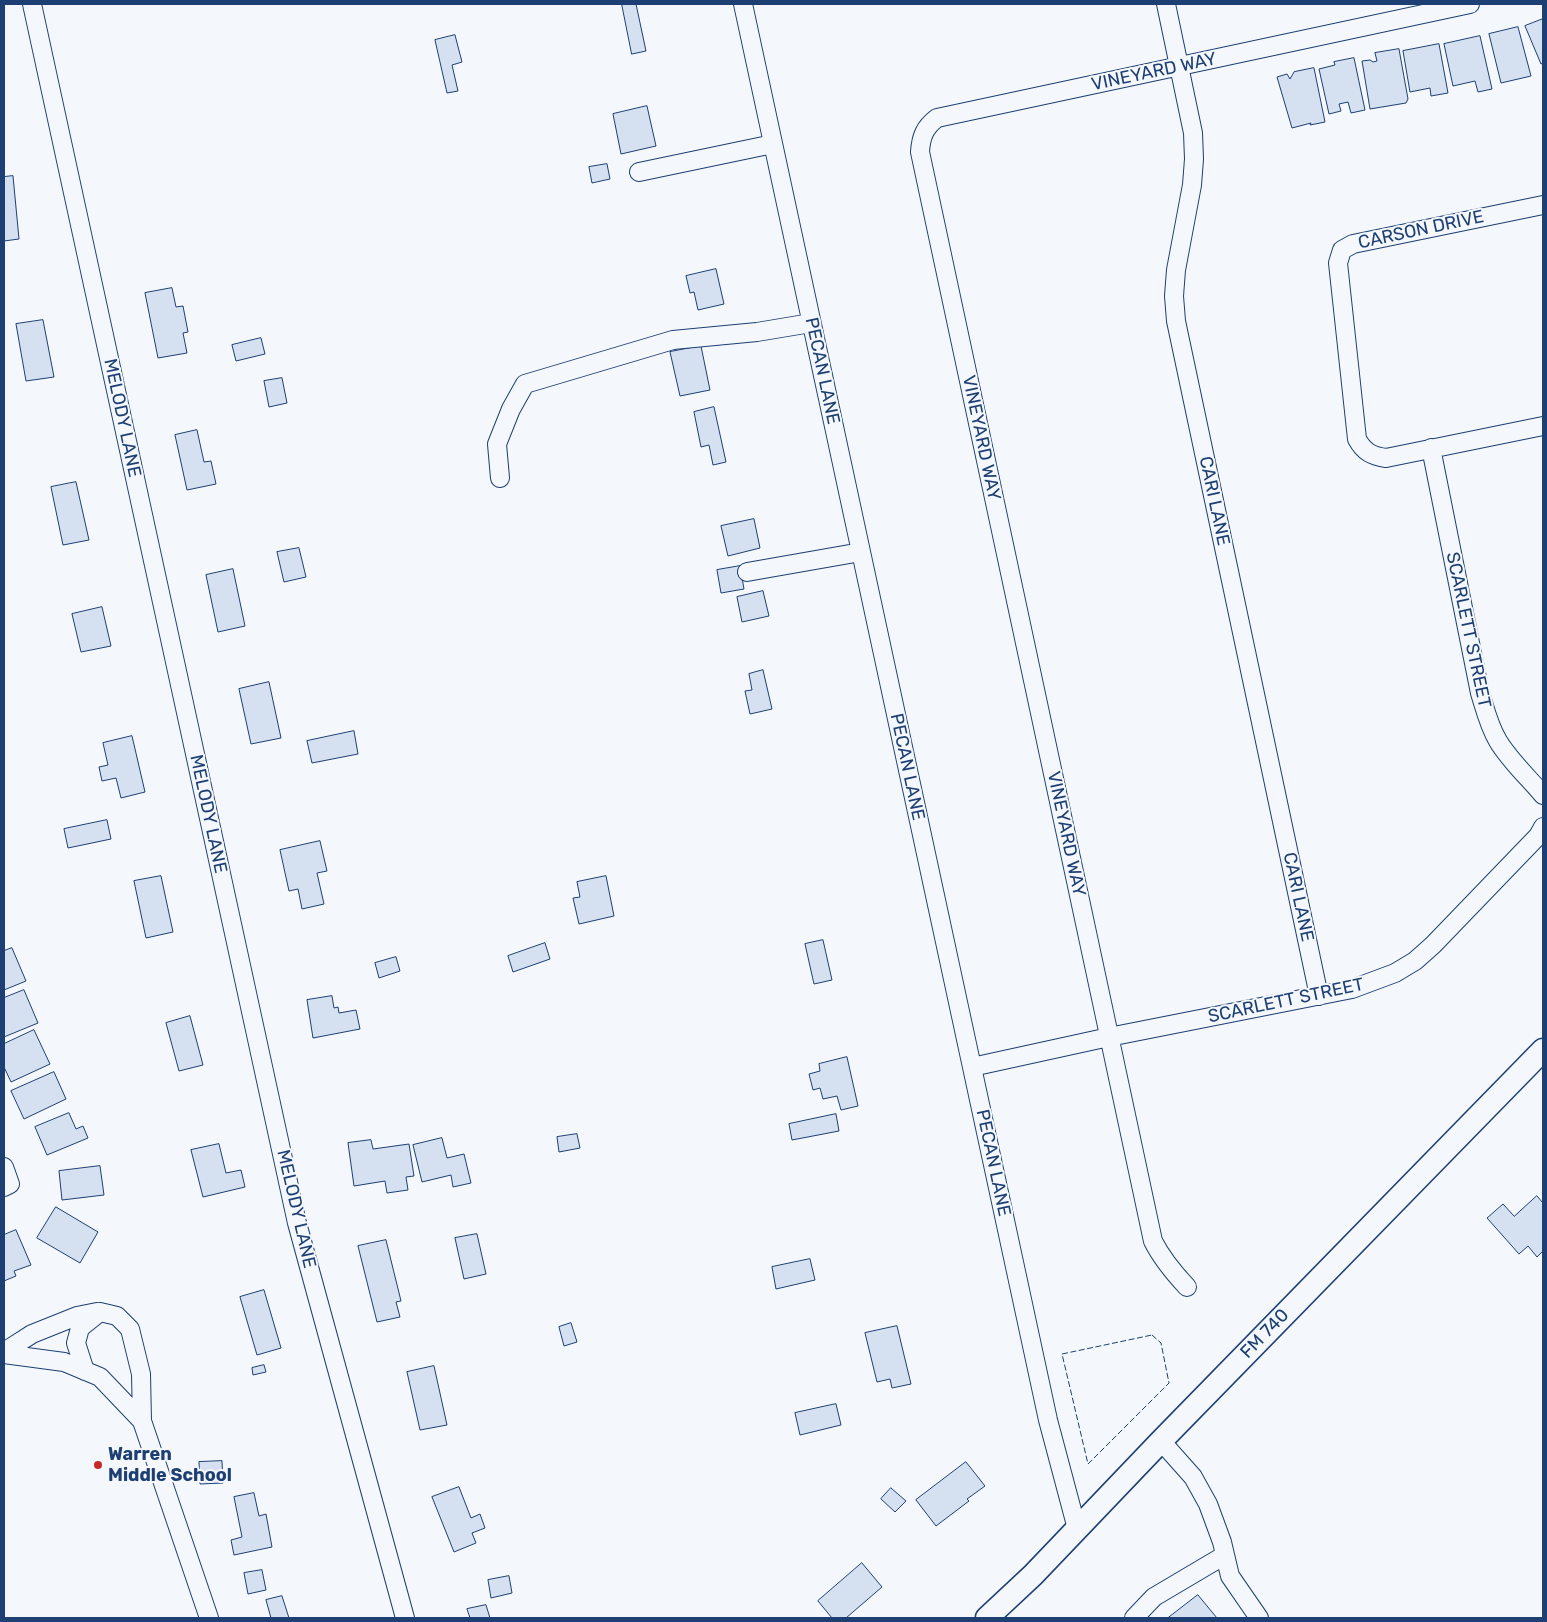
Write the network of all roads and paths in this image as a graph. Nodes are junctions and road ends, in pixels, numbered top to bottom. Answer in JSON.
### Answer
{"nodes":[{"id":1,"x":32,"y":4,"type":"edge"},
{"id":2,"x":743,"y":4,"type":"edge"},
{"id":3,"x":1166,"y":4,"type":"edge"},
{"id":4,"x":1470,"y":4,"type":"edge"},
{"id":5,"x":1179,"y":66,"type":"junction"},
{"id":6,"x":773,"y":144,"type":"junction"},
{"id":7,"x":639,"y":172,"type":"dead end"},
{"id":8,"x":1543,"y":205,"type":"edge"},
{"id":9,"x":811,"y":323,"type":"junction"},
{"id":10,"x":1543,"y":426,"type":"edge"},
{"id":11,"x":1431,"y":448,"type":"junction"},
{"id":12,"x":500,"y":478,"type":"dead end"},
{"id":13,"x":861,"y":552,"type":"junction"},
{"id":14,"x":747,"y":572,"type":"dead end"},
{"id":15,"x":1543,"y":794,"type":"edge"},
{"id":16,"x":1543,"y":827,"type":"edge"},
{"id":17,"x":1319,"y":996,"type":"junction"},
{"id":18,"x":1110,"y":1037,"type":"junction"},
{"id":19,"x":1543,"y":1050,"type":"edge"},
{"id":20,"x":972,"y":1067,"type":"junction"},
{"id":21,"x":4,"y":1167,"type":"edge"},
{"id":22,"x":7,"y":1185,"type":"edge"},
{"id":23,"x":1186,"y":1287,"type":"dead end"},
{"id":24,"x":100,"y":1312,"type":"junction"},
{"id":25,"x":4,"y":1353,"type":"edge"},
{"id":26,"x":85,"y":1371,"type":"junction"},
{"id":27,"x":142,"y":1421,"type":"junction"},
{"id":28,"x":1160,"y":1441,"type":"junction"},
{"id":29,"x":1077,"y":1529,"type":"junction"},
{"id":30,"x":1225,"y":1555,"type":"junction"},
{"id":31,"x":209,"y":1618,"type":"edge"},
{"id":32,"x":406,"y":1618,"type":"edge"},
{"id":33,"x":987,"y":1618,"type":"edge"},
{"id":34,"x":1134,"y":1618,"type":"edge"},
{"id":35,"x":1259,"y":1618,"type":"edge"}],
"edges":[{"from":1,"to":32,"type":"street","name":"MELODY LANE"},
{"from":2,"to":6,"type":"street","name":"PECAN LANE"},
{"from":3,"to":5,"type":"street","name":"CARI LANE"},
{"from":4,"to":5,"type":"street","name":"VINEYARD WAY"},
{"from":5,"to":17,"type":"street","name":"CARI LANE"},
{"from":5,"to":18,"type":"street","name":"VINEYARD WAY"},
{"from":6,"to":7,"type":"street"},
{"from":6,"to":9,"type":"street","name":"PECAN LANE"},
{"from":8,"to":11,"type":"street","name":"CARSON DRIVE"},
{"from":9,"to":12,"type":"street"},
{"from":9,"to":13,"type":"street","name":"PECAN LANE"},
{"from":10,"to":11,"type":"street"},
{"from":11,"to":15,"type":"street","name":"SCARLETT STREET"},
{"from":13,"to":14,"type":"street"},
{"from":13,"to":20,"type":"street","name":"PECAN LANE"},
{"from":16,"to":17,"type":"street","name":"SCARLETT STREET"},
{"from":17,"to":18,"type":"street","name":"SCARLETT STREET"},
{"from":18,"to":20,"type":"street","name":"SCARLETT STREET"},
{"from":18,"to":23,"type":"street","name":"VINEYARD WAY"},
{"from":19,"to":28,"type":"main road","name":"FM 740","number":"FM 740"},
{"from":20,"to":29,"type":"street","name":"PECAN LANE"},
{"from":21,"to":22,"type":"street"},
{"from":24,"to":25,"type":"street"},
{"from":24,"to":26,"type":"street"},
{"from":24,"to":27,"type":"street"},
{"from":25,"to":26,"type":"street"},
{"from":26,"to":27,"type":"street"},
{"from":27,"to":31,"type":"street"},
{"from":28,"to":29,"type":"main road","name":"FM 740","number":"FM 740"},
{"from":28,"to":30,"type":"street"},
{"from":29,"to":33,"type":"main road","name":"FM 740","number":"FM 740"},
{"from":30,"to":34,"type":"street"},
{"from":30,"to":35,"type":"street"}]}
